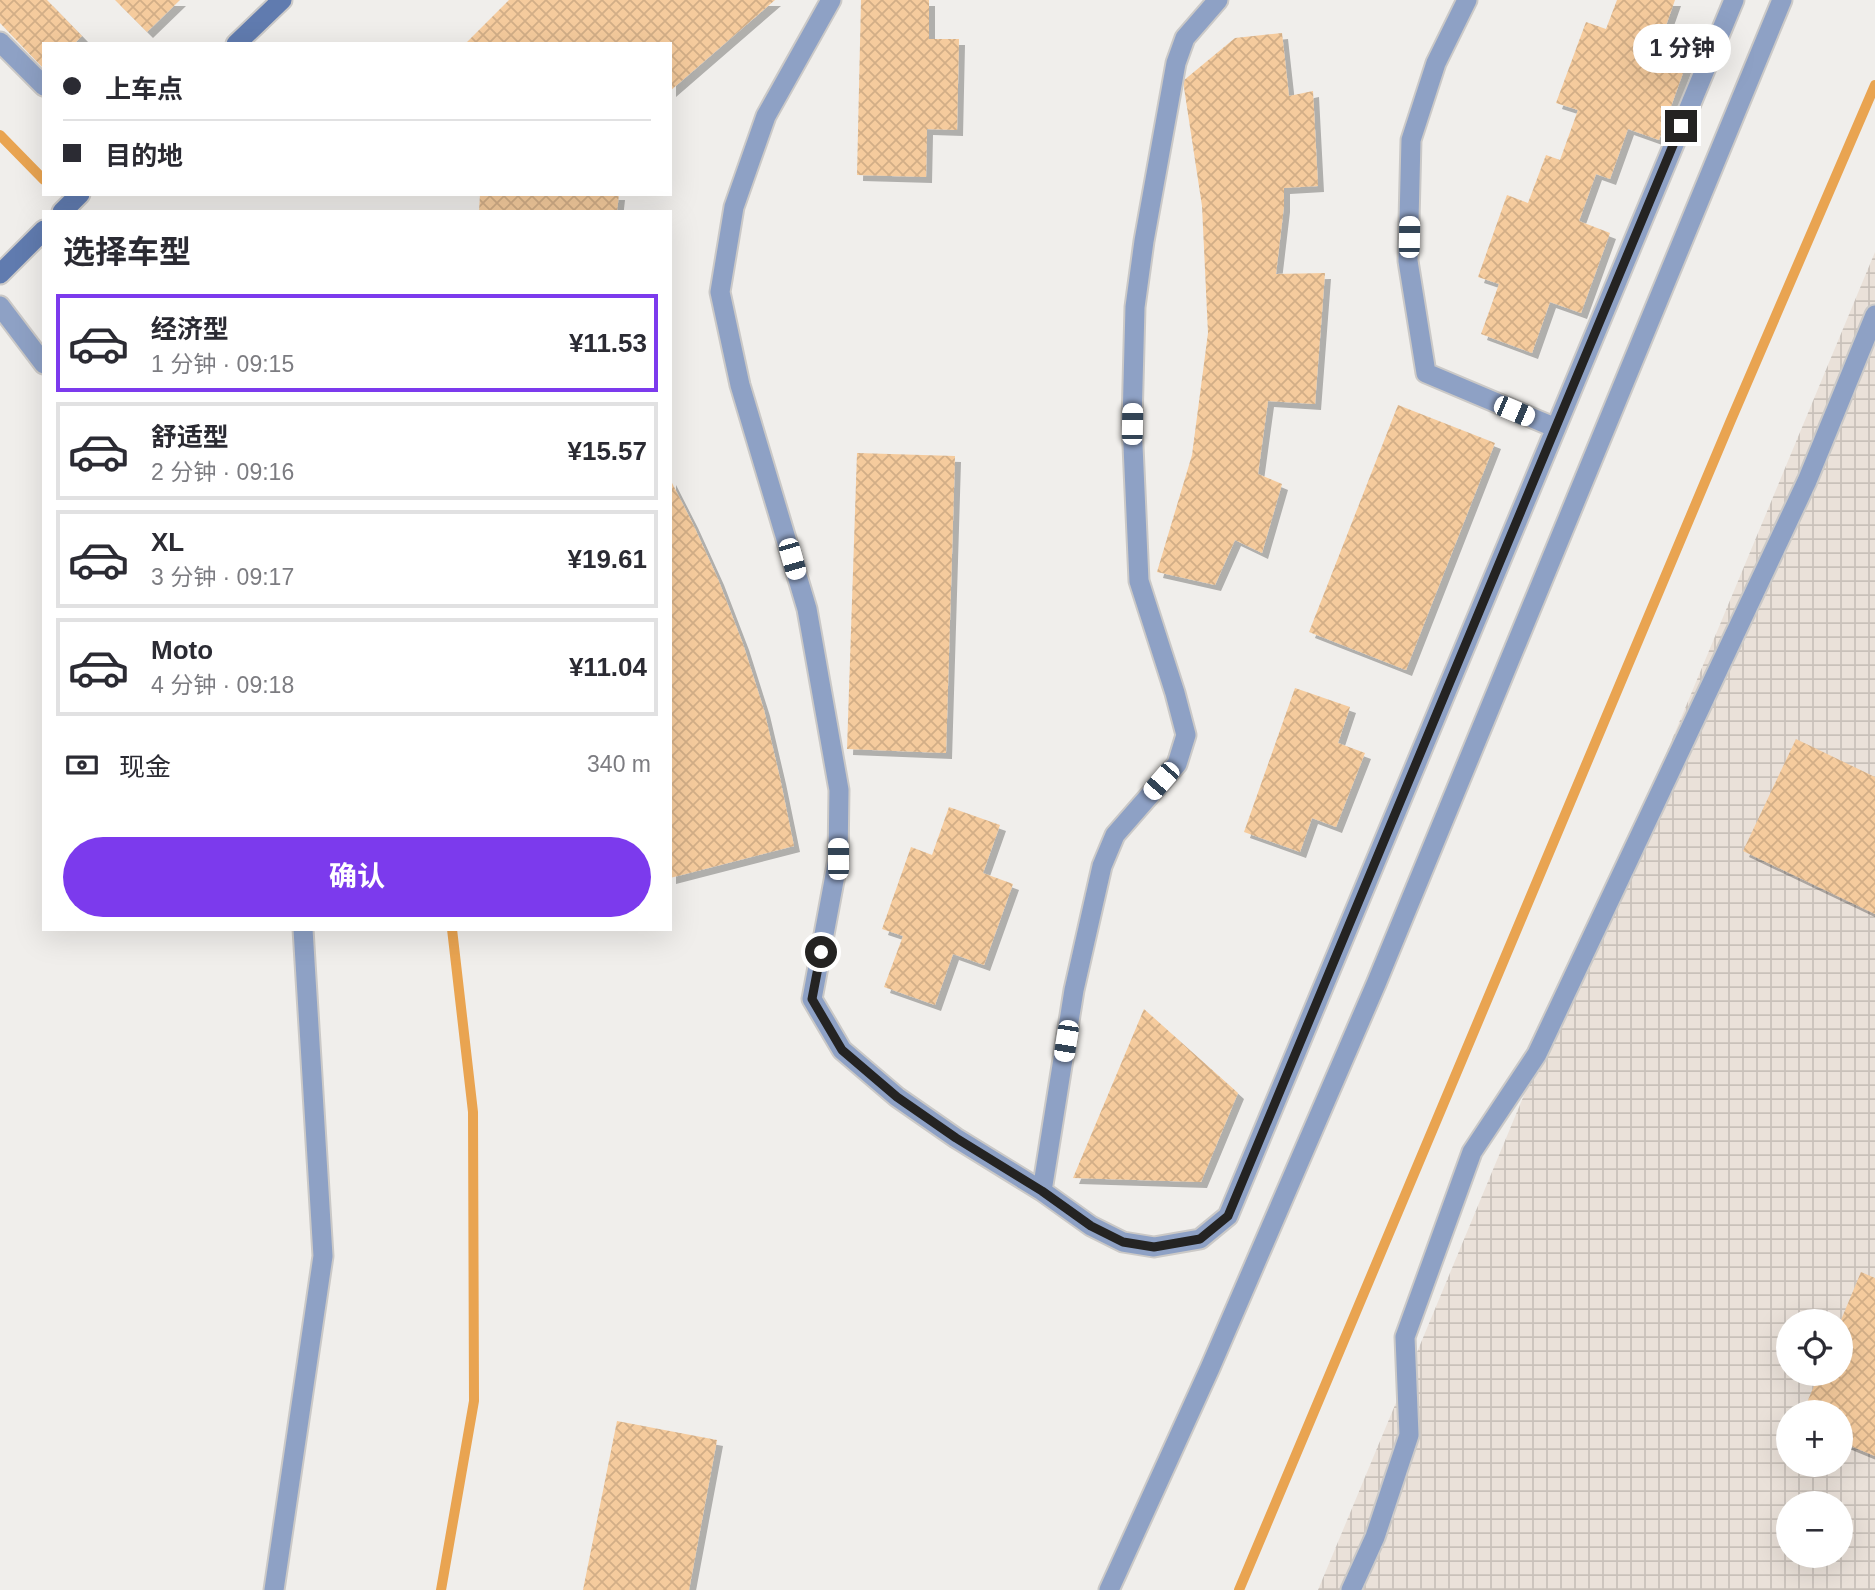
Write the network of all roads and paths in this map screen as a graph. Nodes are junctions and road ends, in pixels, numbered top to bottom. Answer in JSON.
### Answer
{"nodes":[{"id":1,"x":282,"y":0,"type":"edge"},
{"id":2,"x":831,"y":0,"type":"edge"},
{"id":3,"x":1217,"y":0,"type":"edge"},
{"id":4,"x":1466,"y":0,"type":"edge"},
{"id":5,"x":1734,"y":0,"type":"edge"},
{"id":6,"x":1782,"y":0,"type":"edge"},
{"id":7,"x":0,"y":42,"type":"edge"},
{"id":8,"x":238,"y":42,"type":"edge"},
{"id":9,"x":42,"y":84,"type":"edge"},
{"id":10,"x":78,"y":196,"type":"edge"},
{"id":11,"x":64,"y":210,"type":"edge"},
{"id":12,"x":42,"y":232,"type":"edge"},
{"id":13,"x":5,"y":269,"type":"edge"},
{"id":14,"x":0,"y":306,"type":"edge"},
{"id":15,"x":1875,"y":315,"type":"edge"},
{"id":16,"x":42,"y":361,"type":"edge"},
{"id":17,"x":1556,"y":428,"type":"junction"},
{"id":18,"x":303,"y":931,"type":"edge"},
{"id":19,"x":1042,"y":1191,"type":"junction"},
{"id":20,"x":274,"y":1590,"type":"edge"},
{"id":21,"x":1109,"y":1590,"type":"edge"},
{"id":22,"x":1351,"y":1590,"type":"edge"}],
"edges":[{"from":1,"to":8,"type":"main road"},
{"from":2,"to":19,"type":"street"},
{"from":3,"to":19,"type":"street"},
{"from":4,"to":17,"type":"street"},
{"from":5,"to":17,"type":"street"},
{"from":6,"to":21,"type":"street"},
{"from":7,"to":9,"type":"street"},
{"from":10,"to":11,"type":"main road"},
{"from":12,"to":13,"type":"main road"},
{"from":14,"to":16,"type":"street"},
{"from":15,"to":22,"type":"street"},
{"from":17,"to":19,"type":"street"},
{"from":18,"to":20,"type":"street"}]}
